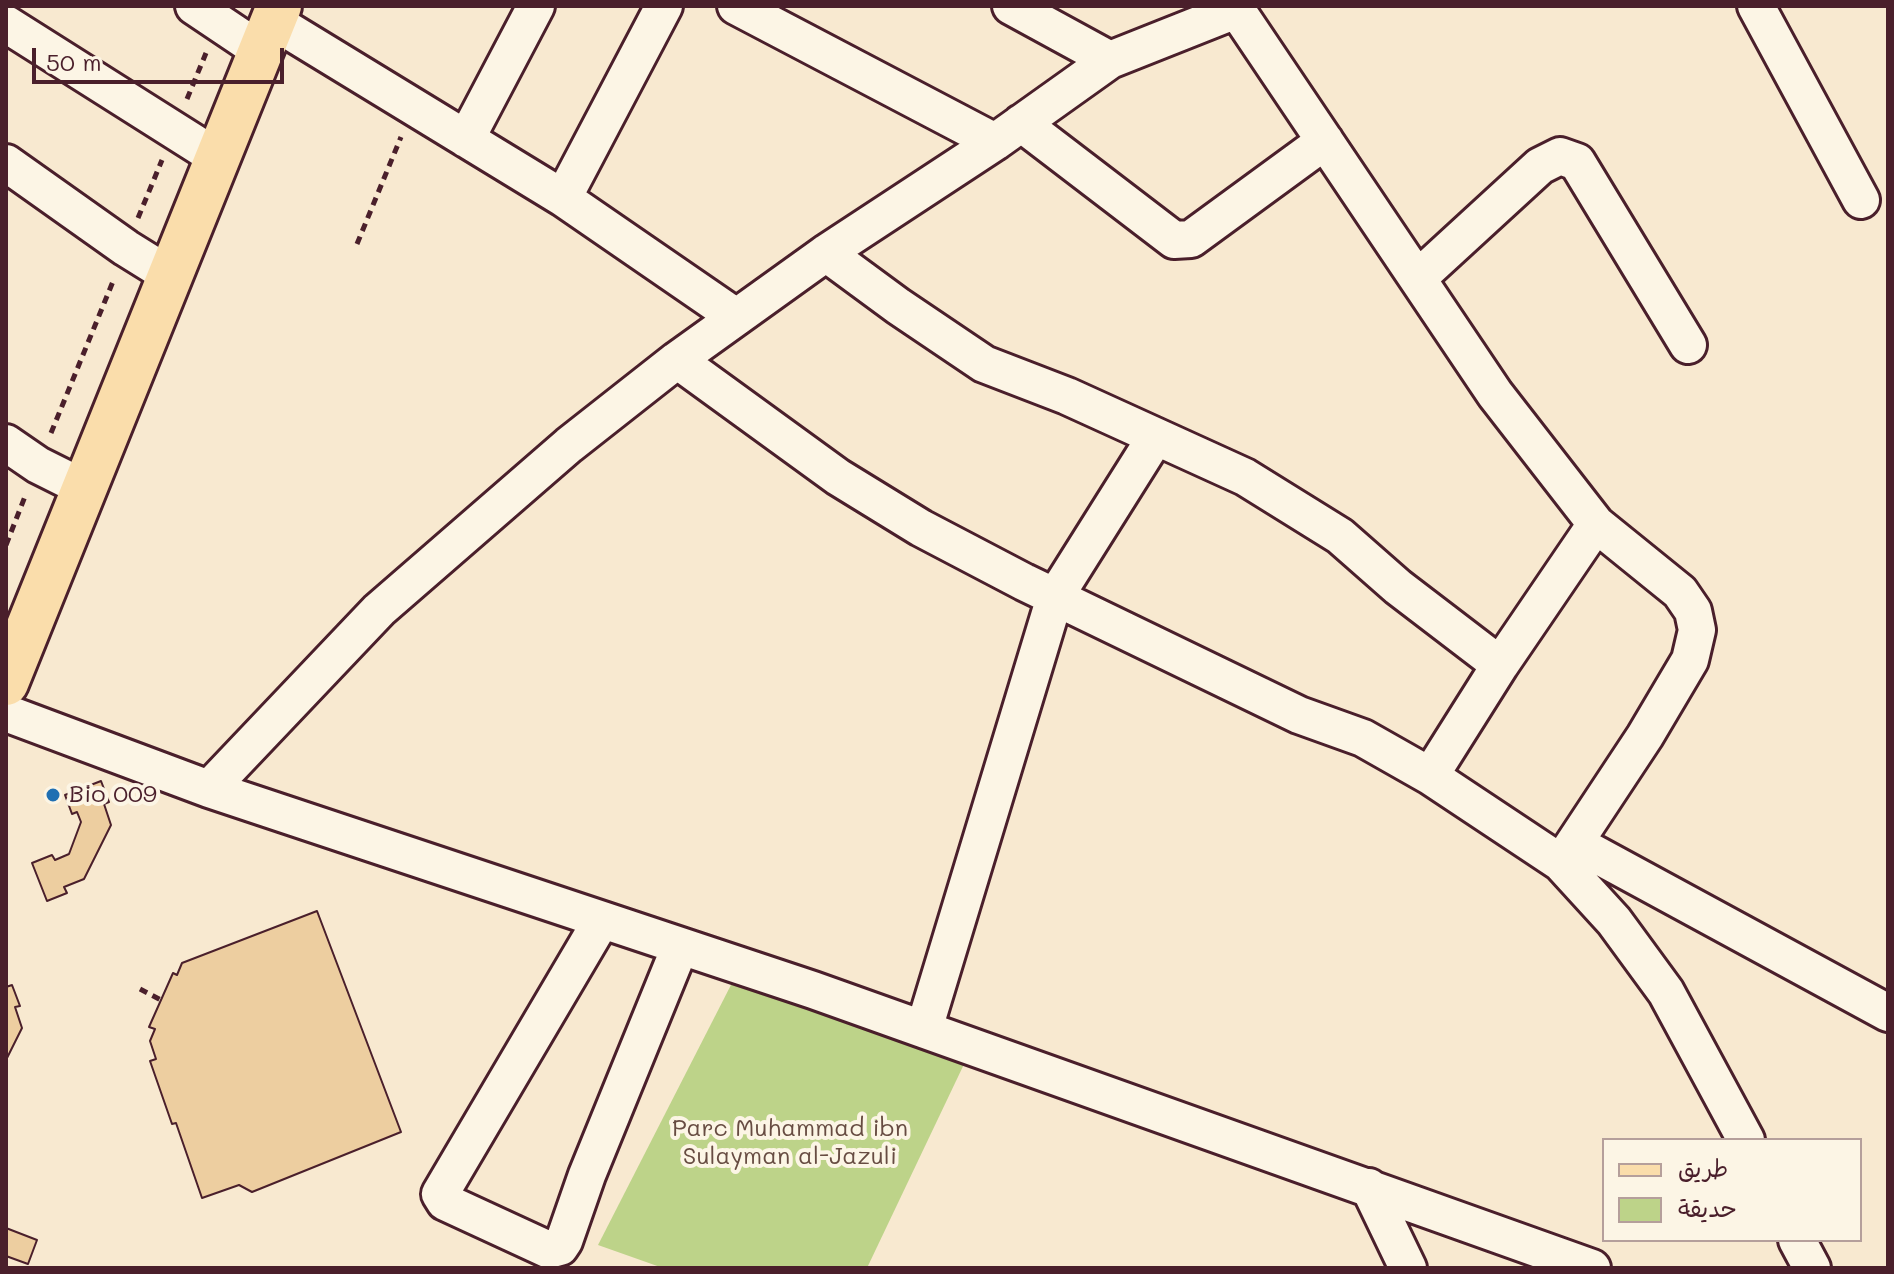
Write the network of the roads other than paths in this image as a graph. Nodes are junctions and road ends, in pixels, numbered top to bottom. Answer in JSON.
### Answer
{"nodes":[{"id":1,"x":194,"y":6,"type":"edge"},
{"id":2,"x":536,"y":6,"type":"edge"},
{"id":3,"x":664,"y":6,"type":"edge"},
{"id":4,"x":736,"y":6,"type":"edge"},
{"id":5,"x":1011,"y":6,"type":"edge"},
{"id":6,"x":1756,"y":6,"type":"edge"},
{"id":7,"x":1235,"y":8,"type":"edge"},
{"id":8,"x":6,"y":24,"type":"edge"},
{"id":9,"x":271,"y":26,"type":"edge"},
{"id":10,"x":1110,"y":60,"type":"junction"},
{"id":11,"x":1008,"y":132,"type":"junction"},
{"id":12,"x":466,"y":139,"type":"junction"},
{"id":13,"x":1325,"y":141,"type":"junction"},
{"id":14,"x":218,"y":158,"type":"junction"},
{"id":15,"x":6,"y":163,"type":"edge"},
{"id":16,"x":563,"y":198,"type":"junction"},
{"id":17,"x":1861,"y":200,"type":"dead end"},
{"id":18,"x":826,"y":253,"type":"junction"},
{"id":19,"x":171,"y":276,"type":"junction"},
{"id":20,"x":1418,"y":278,"type":"junction"},
{"id":21,"x":736,"y":317,"type":"junction"},
{"id":22,"x":1688,"y":345,"type":"dead end"},
{"id":23,"x":677,"y":360,"type":"junction"},
{"id":24,"x":1155,"y":438,"type":"junction"},
{"id":25,"x":6,"y":443,"type":"edge"},
{"id":26,"x":84,"y":488,"type":"junction"},
{"id":27,"x":1596,"y":524,"type":"junction"},
{"id":28,"x":1055,"y":597,"type":"junction"},
{"id":29,"x":1500,"y":665,"type":"junction"},
{"id":30,"x":6,"y":683,"type":"edge"},
{"id":31,"x":6,"y":713,"type":"edge"},
{"id":32,"x":1430,"y":776,"type":"junction"},
{"id":33,"x":209,"y":789,"type":"junction"},
{"id":34,"x":1568,"y":853,"type":"junction"},
{"id":35,"x":601,"y":921,"type":"junction"},
{"id":36,"x":680,"y":947,"type":"junction"},
{"id":37,"x":1888,"y":1013,"type":"edge"},
{"id":38,"x":924,"y":1029,"type":"junction"},
{"id":39,"x":1745,"y":1138,"type":"edge"},
{"id":40,"x":1369,"y":1187,"type":"junction"},
{"id":41,"x":1798,"y":1242,"type":"edge"},
{"id":42,"x":1408,"y":1268,"type":"edge"},
{"id":43,"x":1592,"y":1268,"type":"edge"},
{"id":44,"x":1812,"y":1268,"type":"edge"}],
"edges":[{"from":1,"to":9,"type":"street"},
{"from":2,"to":12,"type":"street"},
{"from":3,"to":16,"type":"street"},
{"from":4,"to":11,"type":"street"},
{"from":5,"to":10,"type":"street"},
{"from":6,"to":17,"type":"street"},
{"from":7,"to":10,"type":"street"},
{"from":7,"to":13,"type":"street"},
{"from":8,"to":14,"type":"street"},
{"from":9,"to":12,"type":"street"},
{"from":9,"to":14,"type":"main road"},
{"from":10,"to":11,"type":"street"},
{"from":11,"to":13,"type":"street"},
{"from":11,"to":18,"type":"street"},
{"from":12,"to":16,"type":"street"},
{"from":13,"to":20,"type":"street"},
{"from":14,"to":19,"type":"main road"},
{"from":15,"to":19,"type":"street"},
{"from":16,"to":21,"type":"street"},
{"from":18,"to":21,"type":"street"},
{"from":18,"to":24,"type":"street"},
{"from":19,"to":26,"type":"main road"},
{"from":20,"to":22,"type":"street"},
{"from":20,"to":27,"type":"street"},
{"from":21,"to":23,"type":"street"},
{"from":23,"to":28,"type":"street"},
{"from":23,"to":33,"type":"street"},
{"from":24,"to":28,"type":"street"},
{"from":24,"to":29,"type":"street"},
{"from":25,"to":26,"type":"street"},
{"from":26,"to":30,"type":"main road"},
{"from":27,"to":29,"type":"street"},
{"from":27,"to":34,"type":"street"},
{"from":28,"to":32,"type":"street"},
{"from":28,"to":38,"type":"street"},
{"from":29,"to":32,"type":"street"},
{"from":31,"to":33,"type":"street"},
{"from":32,"to":34,"type":"street"},
{"from":33,"to":35,"type":"street"},
{"from":34,"to":37,"type":"street"},
{"from":34,"to":39,"type":"street"},
{"from":35,"to":36,"type":"street"},
{"from":35,"to":36,"type":"street"},
{"from":36,"to":38,"type":"street"},
{"from":38,"to":40,"type":"street"},
{"from":40,"to":42,"type":"street"},
{"from":40,"to":43,"type":"street"},
{"from":41,"to":44,"type":"street"}]}
